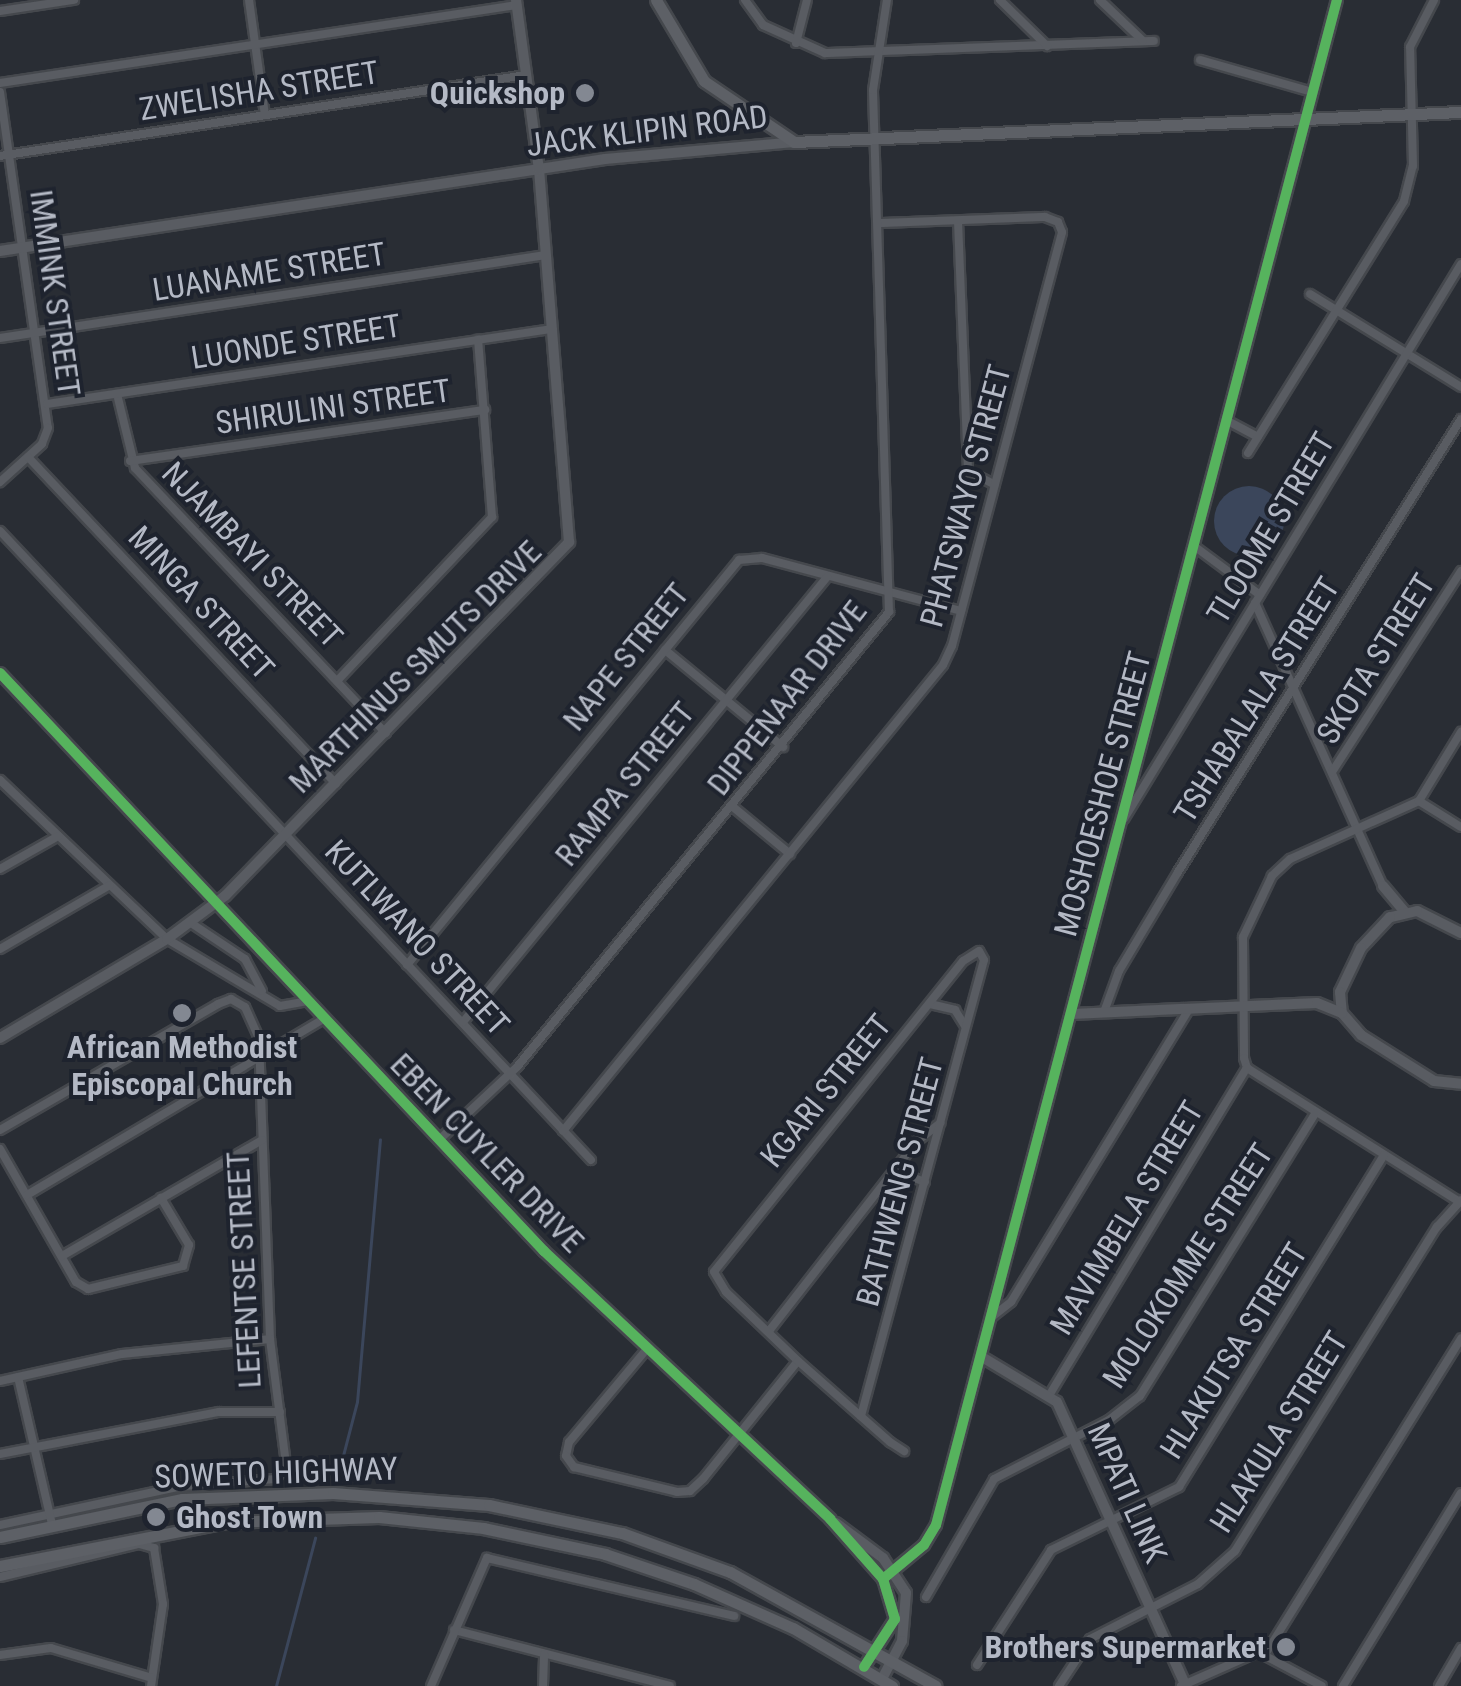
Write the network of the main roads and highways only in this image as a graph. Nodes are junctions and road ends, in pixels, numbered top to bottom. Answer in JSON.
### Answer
{"nodes":[{"id":1,"x":656,"y":0,"type":"edge"},
{"id":2,"x":1461,"y":112,"type":"edge"},
{"id":3,"x":0,"y":1536,"type":"edge"},
{"id":4,"x":0,"y":1566,"type":"edge"},
{"id":5,"x":887,"y":1682,"type":"edge"},
{"id":6,"x":936,"y":1686,"type":"edge"}],
"edges":[{"from":1,"to":2,"type":"main road","name":"JACK KLIPIN ROAD"},
{"from":3,"to":6,"type":"main road","name":"SOWETO HIGHWAY"},
{"from":4,"to":5,"type":"main road","name":"SOWETO HIGHWAY"}]}
